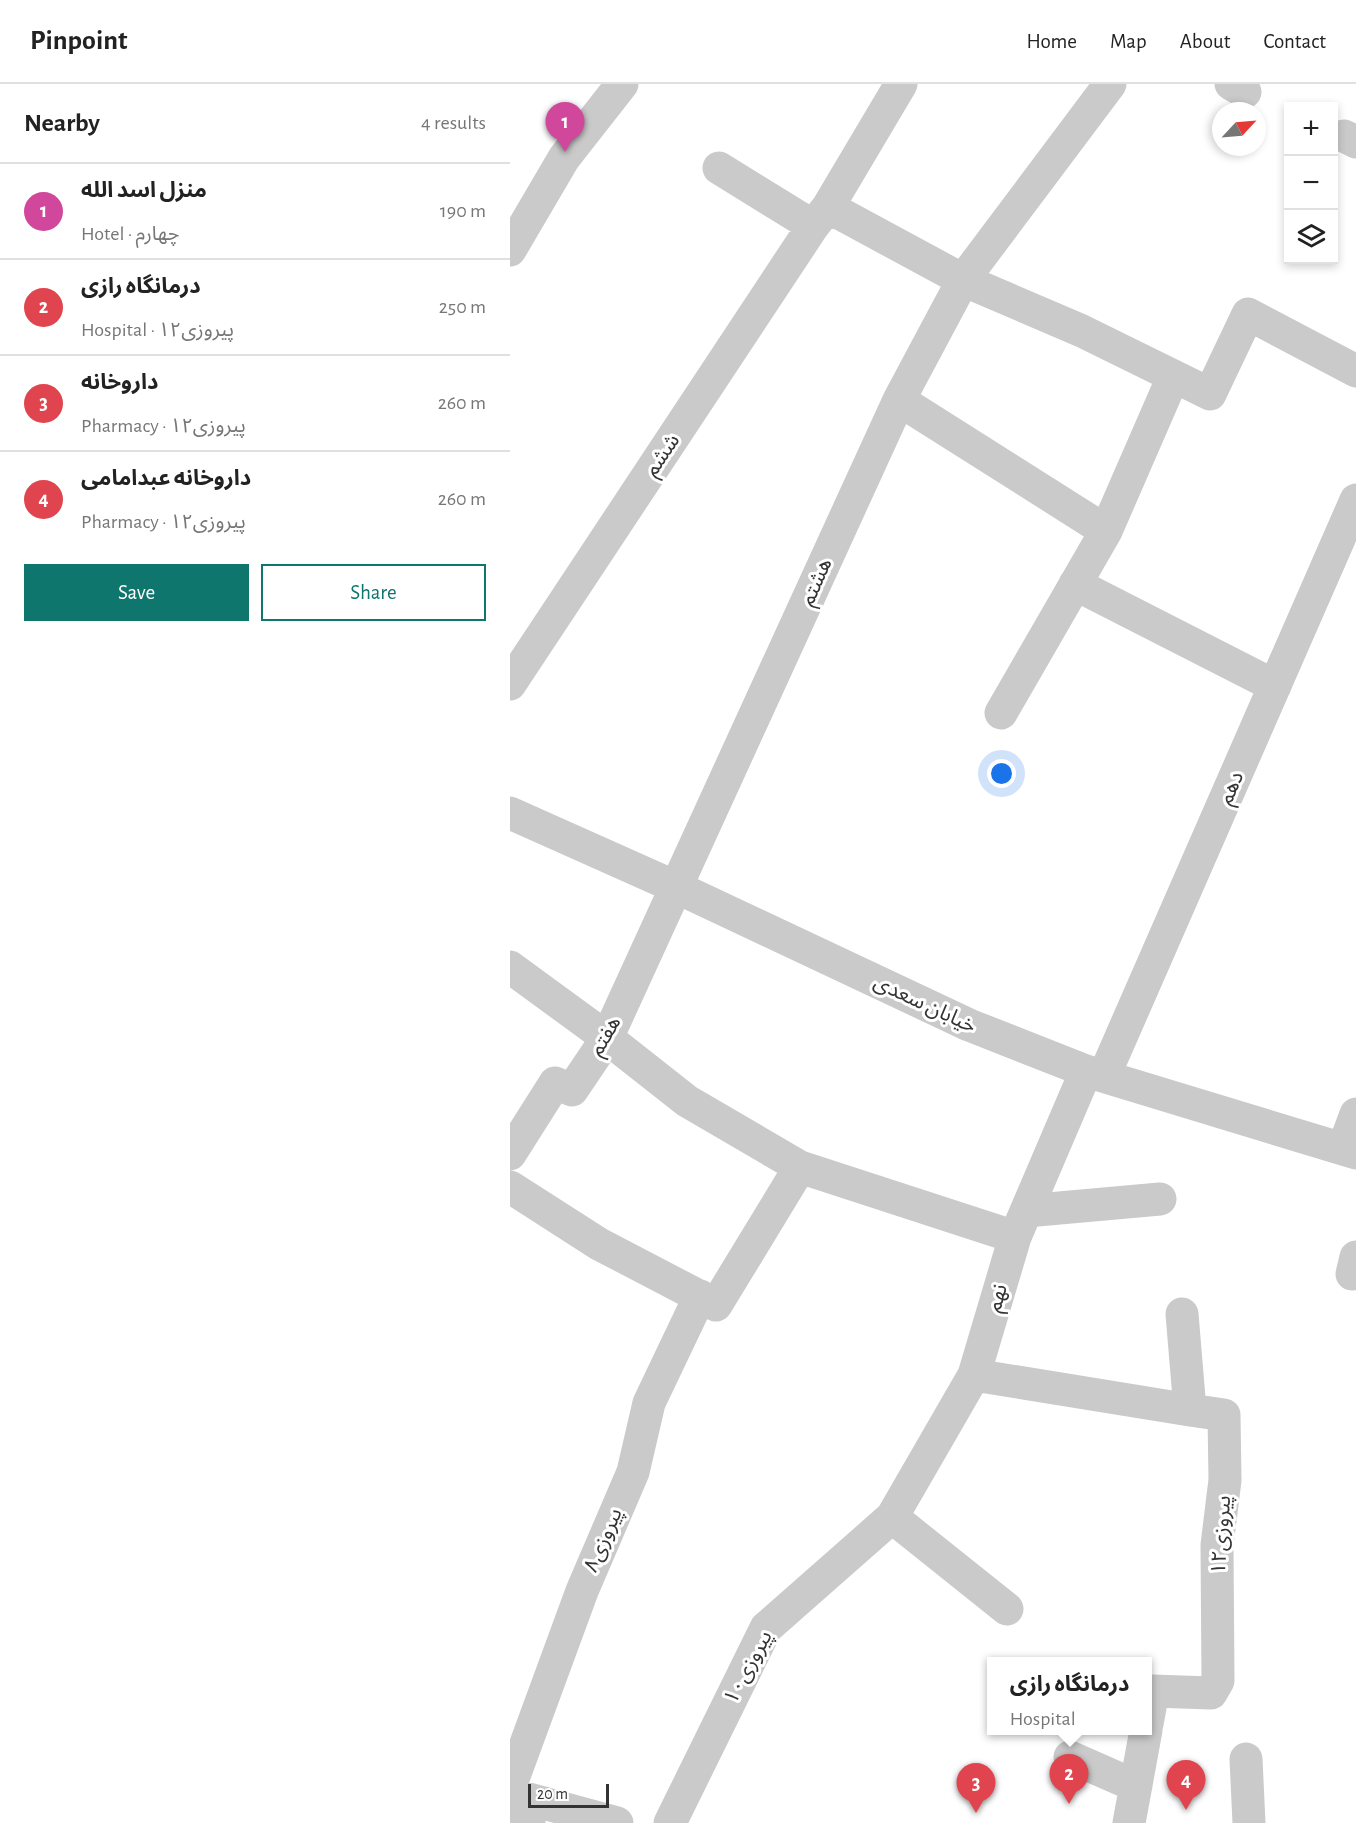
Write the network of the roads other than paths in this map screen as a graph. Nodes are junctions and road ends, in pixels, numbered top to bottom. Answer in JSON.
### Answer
{"nodes":[{"id":1,"x":622,"y":84,"type":"edge"},
{"id":2,"x":901,"y":84,"type":"edge"},
{"id":3,"x":1110,"y":84,"type":"edge"},
{"id":4,"x":719,"y":168,"type":"dead end"},
{"id":5,"x":821,"y":216,"type":"junction"},
{"id":6,"x":510,"y":250,"type":"edge"},
{"id":7,"x":963,"y":280,"type":"junction"},
{"id":8,"x":1356,"y":371,"type":"edge"},
{"id":9,"x":1173,"y":377,"type":"junction"},
{"id":10,"x":898,"y":400,"type":"junction"},
{"id":11,"x":1356,"y":500,"type":"edge"},
{"id":12,"x":1106,"y":531,"type":"junction"},
{"id":13,"x":1075,"y":584,"type":"junction"},
{"id":14,"x":510,"y":684,"type":"edge"},
{"id":15,"x":1275,"y":686,"type":"junction"},
{"id":16,"x":1001,"y":713,"type":"dead end"},
{"id":17,"x":510,"y":813,"type":"edge"},
{"id":18,"x":678,"y":888,"type":"junction"},
{"id":19,"x":510,"y":967,"type":"edge"},
{"id":20,"x":607,"y":1038,"type":"junction"},
{"id":21,"x":1095,"y":1073,"type":"junction"},
{"id":22,"x":1356,"y":1114,"type":"edge"},
{"id":23,"x":1350,"y":1151,"type":"edge"},
{"id":24,"x":510,"y":1154,"type":"edge"},
{"id":25,"x":800,"y":1167,"type":"junction"},
{"id":26,"x":510,"y":1187,"type":"edge"},
{"id":27,"x":1160,"y":1200,"type":"dead end"},
{"id":28,"x":1021,"y":1224,"type":"junction"},
{"id":29,"x":700,"y":1296,"type":"junction"},
{"id":30,"x":1182,"y":1314,"type":"dead end"},
{"id":31,"x":974,"y":1375,"type":"junction"},
{"id":32,"x":1191,"y":1410,"type":"junction"},
{"id":33,"x":892,"y":1517,"type":"junction"},
{"id":34,"x":1007,"y":1608,"type":"dead end"},
{"id":35,"x":1152,"y":1696,"type":"edge"},
{"id":36,"x":1145,"y":1735,"type":"edge"},
{"id":37,"x":1070,"y":1757,"type":"dead end"},
{"id":38,"x":1246,"y":1759,"type":"dead end"},
{"id":39,"x":1136,"y":1786,"type":"junction"},
{"id":40,"x":510,"y":1787,"type":"edge"},
{"id":41,"x":510,"y":1794,"type":"edge"},
{"id":42,"x":510,"y":1818,"type":"edge"},
{"id":43,"x":529,"y":1823,"type":"edge"},
{"id":44,"x":617,"y":1823,"type":"edge"},
{"id":45,"x":670,"y":1823,"type":"edge"},
{"id":46,"x":1129,"y":1823,"type":"edge"},
{"id":47,"x":1249,"y":1823,"type":"edge"}],
"edges":[{"from":1,"to":6,"type":"street"},
{"from":2,"to":5,"type":"street","name":"ششم"},
{"from":3,"to":7,"type":"street","name":"هشتم"},
{"from":4,"to":5,"type":"street"},
{"from":5,"to":7,"type":"street"},
{"from":5,"to":14,"type":"street","name":"ششم"},
{"from":7,"to":9,"type":"street"},
{"from":7,"to":10,"type":"street","name":"هشتم"},
{"from":8,"to":9,"type":"street"},
{"from":9,"to":12,"type":"street"},
{"from":10,"to":12,"type":"street"},
{"from":10,"to":18,"type":"street","name":"هشتم"},
{"from":11,"to":15,"type":"street","name":"دهم"},
{"from":12,"to":13,"type":"street"},
{"from":13,"to":15,"type":"street"},
{"from":13,"to":16,"type":"street"},
{"from":15,"to":21,"type":"street","name":"دهم"},
{"from":17,"to":18,"type":"street","name":"خیابان سعدی"},
{"from":18,"to":20,"type":"street","name":"هفتم"},
{"from":18,"to":21,"type":"street","name":"خیابان سعدی"},
{"from":19,"to":20,"type":"street"},
{"from":20,"to":24,"type":"street","name":"هفتم"},
{"from":20,"to":25,"type":"street"},
{"from":21,"to":23,"type":"street","name":"خیابان سعدی"},
{"from":21,"to":28,"type":"street","name":"نهم"},
{"from":22,"to":23,"type":"street"},
{"from":25,"to":28,"type":"street"},
{"from":25,"to":29,"type":"street"},
{"from":26,"to":29,"type":"street"},
{"from":27,"to":28,"type":"street"},
{"from":28,"to":31,"type":"street","name":"نهم"},
{"from":29,"to":40,"type":"street","name":"پیروزی۸"},
{"from":30,"to":32,"type":"street"},
{"from":31,"to":32,"type":"street"},
{"from":31,"to":33,"type":"street","name":"نهم"},
{"from":32,"to":35,"type":"street","name":"پیروزی۱۲"},
{"from":33,"to":34,"type":"street"},
{"from":33,"to":45,"type":"street","name":"پیروزی۱۰"},
{"from":36,"to":39,"type":"street"},
{"from":37,"to":39,"type":"street"},
{"from":38,"to":47,"type":"street"},
{"from":39,"to":46,"type":"street"},
{"from":41,"to":44,"type":"street"},
{"from":42,"to":43,"type":"street"}]}
